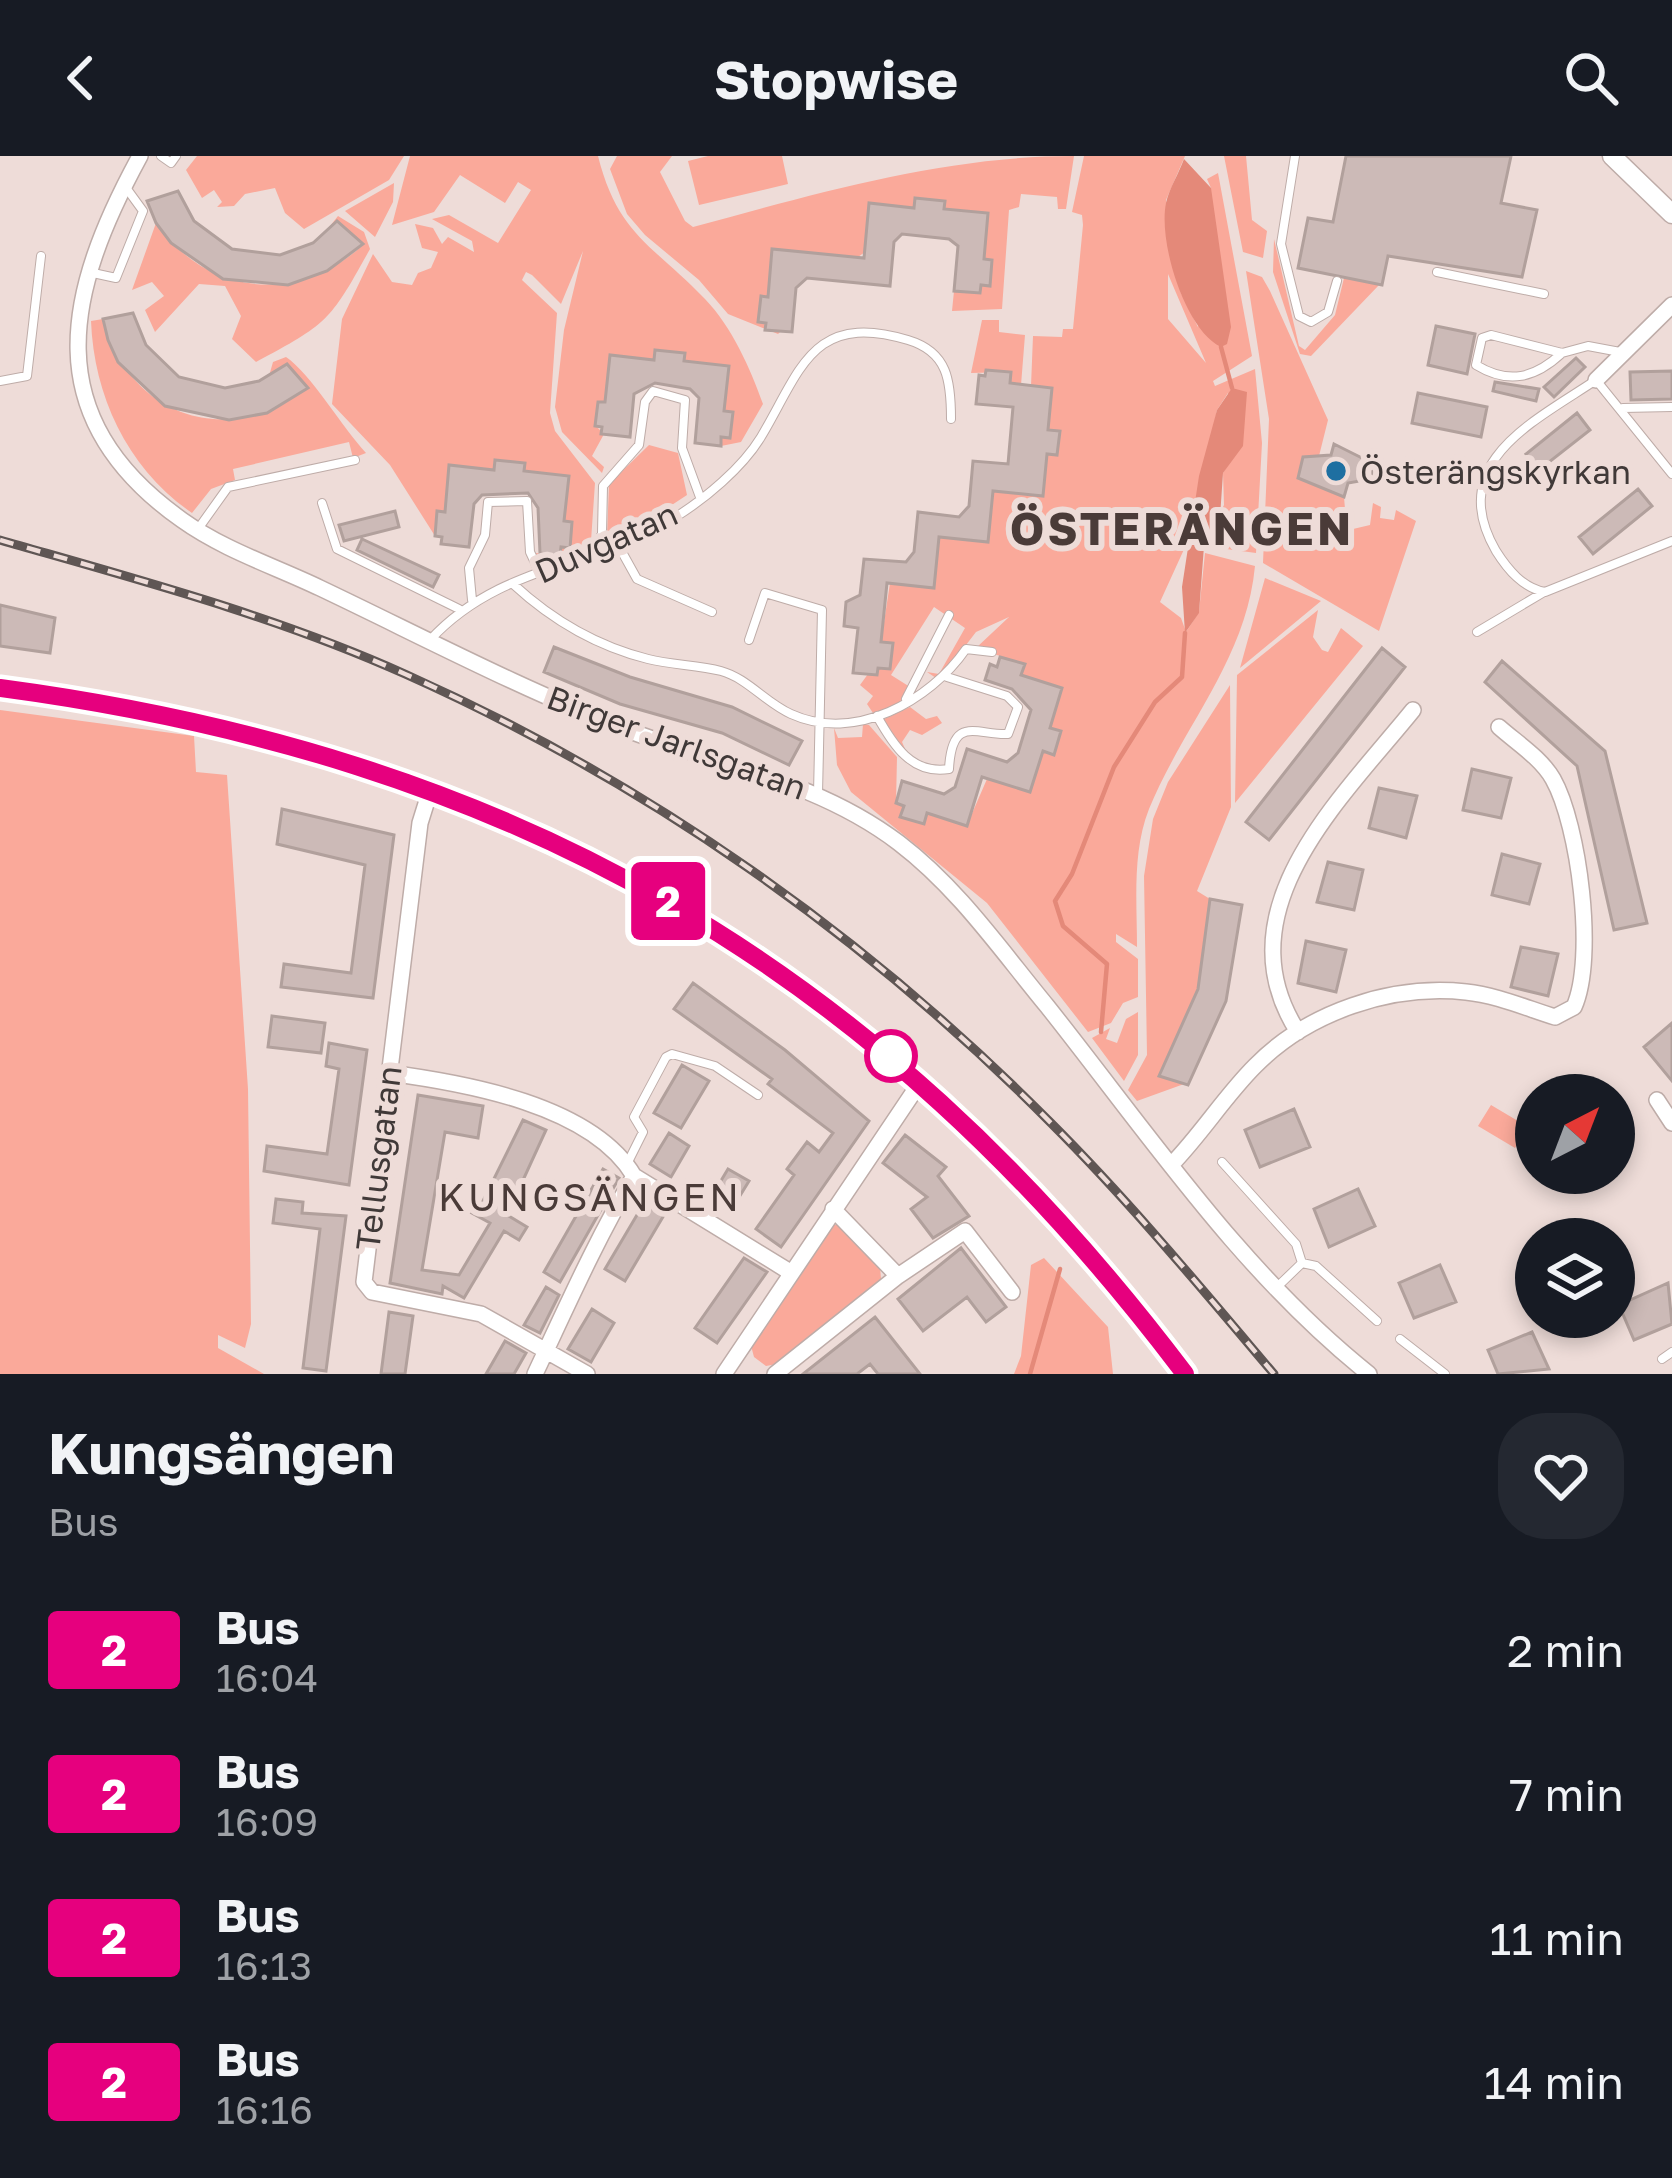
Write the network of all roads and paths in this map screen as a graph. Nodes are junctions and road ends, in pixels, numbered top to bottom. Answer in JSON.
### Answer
{"nodes":[{"id":1,"x":140,"y":156,"type":"edge"},
{"id":2,"x":161,"y":156,"type":"edge"},
{"id":3,"x":176,"y":156,"type":"edge"},
{"id":4,"x":1295,"y":156,"type":"edge"},
{"id":5,"x":1612,"y":156,"type":"edge"},
{"id":6,"x":124,"y":184,"type":"junction"},
{"id":7,"x":1672,"y":214,"type":"edge"},
{"id":8,"x":41,"y":256,"type":"dead end"},
{"id":9,"x":85,"y":271,"type":"junction"},
{"id":10,"x":1437,"y":272,"type":"dead end"},
{"id":11,"x":1337,"y":281,"type":"dead end"},
{"id":12,"x":1544,"y":294,"type":"dead end"},
{"id":13,"x":1672,"y":304,"type":"edge"},
{"id":14,"x":1622,"y":352,"type":"junction"},
{"id":15,"x":1562,"y":353,"type":"junction"},
{"id":16,"x":1596,"y":380,"type":"junction"},
{"id":17,"x":0,"y":382,"type":"edge"},
{"id":18,"x":1672,"y":407,"type":"edge"},
{"id":19,"x":1624,"y":408,"type":"junction"},
{"id":20,"x":951,"y":419,"type":"dead end"},
{"id":21,"x":355,"y":460,"type":"dead end"},
{"id":22,"x":1672,"y":474,"type":"edge"},
{"id":23,"x":700,"y":497,"type":"junction"},
{"id":24,"x":322,"y":503,"type":"dead end"},
{"id":25,"x":197,"y":530,"type":"junction"},
{"id":26,"x":1672,"y":541,"type":"edge"},
{"id":27,"x":617,"y":543,"type":"junction"},
{"id":28,"x":595,"y":551,"type":"junction"},
{"id":29,"x":539,"y":571,"type":"junction"},
{"id":30,"x":513,"y":584,"type":"junction"},
{"id":31,"x":1545,"y":592,"type":"junction"},
{"id":32,"x":472,"y":600,"type":"junction"},
{"id":33,"x":459,"y":609,"type":"junction"},
{"id":34,"x":712,"y":612,"type":"dead end"},
{"id":35,"x":949,"y":615,"type":"dead end"},
{"id":36,"x":1477,"y":632,"type":"dead end"},
{"id":37,"x":748,"y":640,"type":"dead end"},
{"id":38,"x":430,"y":641,"type":"junction"},
{"id":39,"x":992,"y":652,"type":"dead end"},
{"id":40,"x":947,"y":677,"type":"junction"},
{"id":41,"x":0,"y":688,"type":"edge"},
{"id":42,"x":896,"y":709,"type":"junction"},
{"id":43,"x":1413,"y":710,"type":"dead end"},
{"id":44,"x":878,"y":716,"type":"junction"},
{"id":45,"x":823,"y":723,"type":"junction"},
{"id":46,"x":1499,"y":727,"type":"dead end"},
{"id":47,"x":430,"y":790,"type":"junction"},
{"id":48,"x":818,"y":794,"type":"junction"},
{"id":49,"x":1298,"y":1032,"type":"junction"},
{"id":50,"x":389,"y":1073,"type":"junction"},
{"id":51,"x":921,"y":1081,"type":"junction"},
{"id":52,"x":758,"y":1095,"type":"dead end"},
{"id":53,"x":1657,"y":1100,"type":"dead end"},
{"id":54,"x":1672,"y":1123,"type":"edge"},
{"id":55,"x":1222,"y":1162,"type":"dead end"},
{"id":56,"x":1172,"y":1164,"type":"junction"},
{"id":57,"x":631,"y":1170,"type":"junction"},
{"id":58,"x":832,"y":1209,"type":"junction"},
{"id":59,"x":1302,"y":1263,"type":"junction"},
{"id":60,"x":790,"y":1272,"type":"junction"},
{"id":61,"x":898,"y":1276,"type":"junction"},
{"id":62,"x":1274,"y":1289,"type":"junction"},
{"id":63,"x":1012,"y":1292,"type":"dead end"},
{"id":64,"x":1377,"y":1321,"type":"dead end"},
{"id":65,"x":1400,"y":1339,"type":"dead end"},
{"id":66,"x":547,"y":1348,"type":"junction"},
{"id":67,"x":1672,"y":1352,"type":"edge"},
{"id":68,"x":735,"y":1358,"type":"junction"},
{"id":69,"x":1662,"y":1359,"type":"dead end"},
{"id":70,"x":535,"y":1374,"type":"edge"},
{"id":71,"x":587,"y":1374,"type":"edge"},
{"id":72,"x":724,"y":1374,"type":"edge"},
{"id":73,"x":747,"y":1374,"type":"edge"},
{"id":74,"x":775,"y":1374,"type":"edge"},
{"id":75,"x":1186,"y":1374,"type":"edge"},
{"id":76,"x":1369,"y":1374,"type":"edge"},
{"id":77,"x":1445,"y":1374,"type":"edge"}],
"edges":[{"from":1,"to":6,"type":"street","name":"Birger Jarlsgatan"},
{"from":2,"to":3,"type":"lane"},
{"from":4,"to":11,"type":"lane"},
{"from":5,"to":7,"type":"street"},
{"from":6,"to":9,"type":"street","name":"Birger Jarlsgatan"},
{"from":6,"to":9,"type":"lane"},
{"from":8,"to":17,"type":"lane"},
{"from":9,"to":25,"type":"street","name":"Birger Jarlsgatan"},
{"from":10,"to":12,"type":"lane"},
{"from":13,"to":14,"type":"street"},
{"from":14,"to":15,"type":"lane"},
{"from":14,"to":16,"type":"street"},
{"from":15,"to":15,"type":"lane"},
{"from":16,"to":19,"type":"lane"},
{"from":16,"to":31,"type":"lane"},
{"from":18,"to":19,"type":"lane"},
{"from":19,"to":22,"type":"lane"},
{"from":20,"to":23,"type":"lane","name":"Duvgatan"},
{"from":21,"to":25,"type":"lane"},
{"from":23,"to":27,"type":"lane","name":"Duvgatan"},
{"from":23,"to":28,"type":"lane"},
{"from":24,"to":33,"type":"lane"},
{"from":25,"to":38,"type":"street","name":"Birger Jarlsgatan"},
{"from":26,"to":31,"type":"lane"},
{"from":27,"to":28,"type":"lane","name":"Duvgatan"},
{"from":27,"to":34,"type":"lane"},
{"from":28,"to":29,"type":"lane","name":"Duvgatan"},
{"from":29,"to":30,"type":"lane","name":"Duvgatan"},
{"from":29,"to":32,"type":"lane"},
{"from":30,"to":32,"type":"lane","name":"Duvgatan"},
{"from":30,"to":45,"type":"lane"},
{"from":31,"to":36,"type":"lane"},
{"from":32,"to":33,"type":"lane","name":"Duvgatan"},
{"from":33,"to":38,"type":"lane","name":"Duvgatan"},
{"from":35,"to":42,"type":"lane"},
{"from":37,"to":45,"type":"lane"},
{"from":38,"to":48,"type":"street","name":"Birger Jarlsgatan"},
{"from":39,"to":40,"type":"lane"},
{"from":40,"to":42,"type":"lane"},
{"from":40,"to":44,"type":"lane"},
{"from":41,"to":47,"type":"street"},
{"from":42,"to":44,"type":"lane"},
{"from":43,"to":49,"type":"street"},
{"from":44,"to":45,"type":"lane"},
{"from":45,"to":48,"type":"lane"},
{"from":46,"to":49,"type":"street"},
{"from":47,"to":50,"type":"street","name":"Tellusgatan"},
{"from":47,"to":51,"type":"street"},
{"from":48,"to":56,"type":"street","name":"Birger Jarlsgatan"},
{"from":49,"to":56,"type":"street"},
{"from":50,"to":57,"type":"street"},
{"from":50,"to":66,"type":"street","name":"Tellusgatan"},
{"from":51,"to":58,"type":"street"},
{"from":51,"to":75,"type":"street"},
{"from":52,"to":57,"type":"lane"},
{"from":53,"to":54,"type":"street"},
{"from":55,"to":59,"type":"lane"},
{"from":56,"to":62,"type":"street","name":"Birger Jarlsgatan"},
{"from":57,"to":60,"type":"street"},
{"from":57,"to":66,"type":"street"},
{"from":58,"to":60,"type":"street"},
{"from":58,"to":61,"type":"street"},
{"from":59,"to":62,"type":"lane"},
{"from":59,"to":64,"type":"lane"},
{"from":60,"to":68,"type":"street"},
{"from":61,"to":63,"type":"street"},
{"from":61,"to":74,"type":"street"},
{"from":62,"to":76,"type":"street","name":"Birger Jarlsgatan"},
{"from":65,"to":77,"type":"lane"},
{"from":66,"to":70,"type":"street"},
{"from":66,"to":71,"type":"street","name":"Tellusgatan"},
{"from":67,"to":69,"type":"lane"},
{"from":68,"to":72,"type":"street"},
{"from":68,"to":73,"type":"street"}]}
